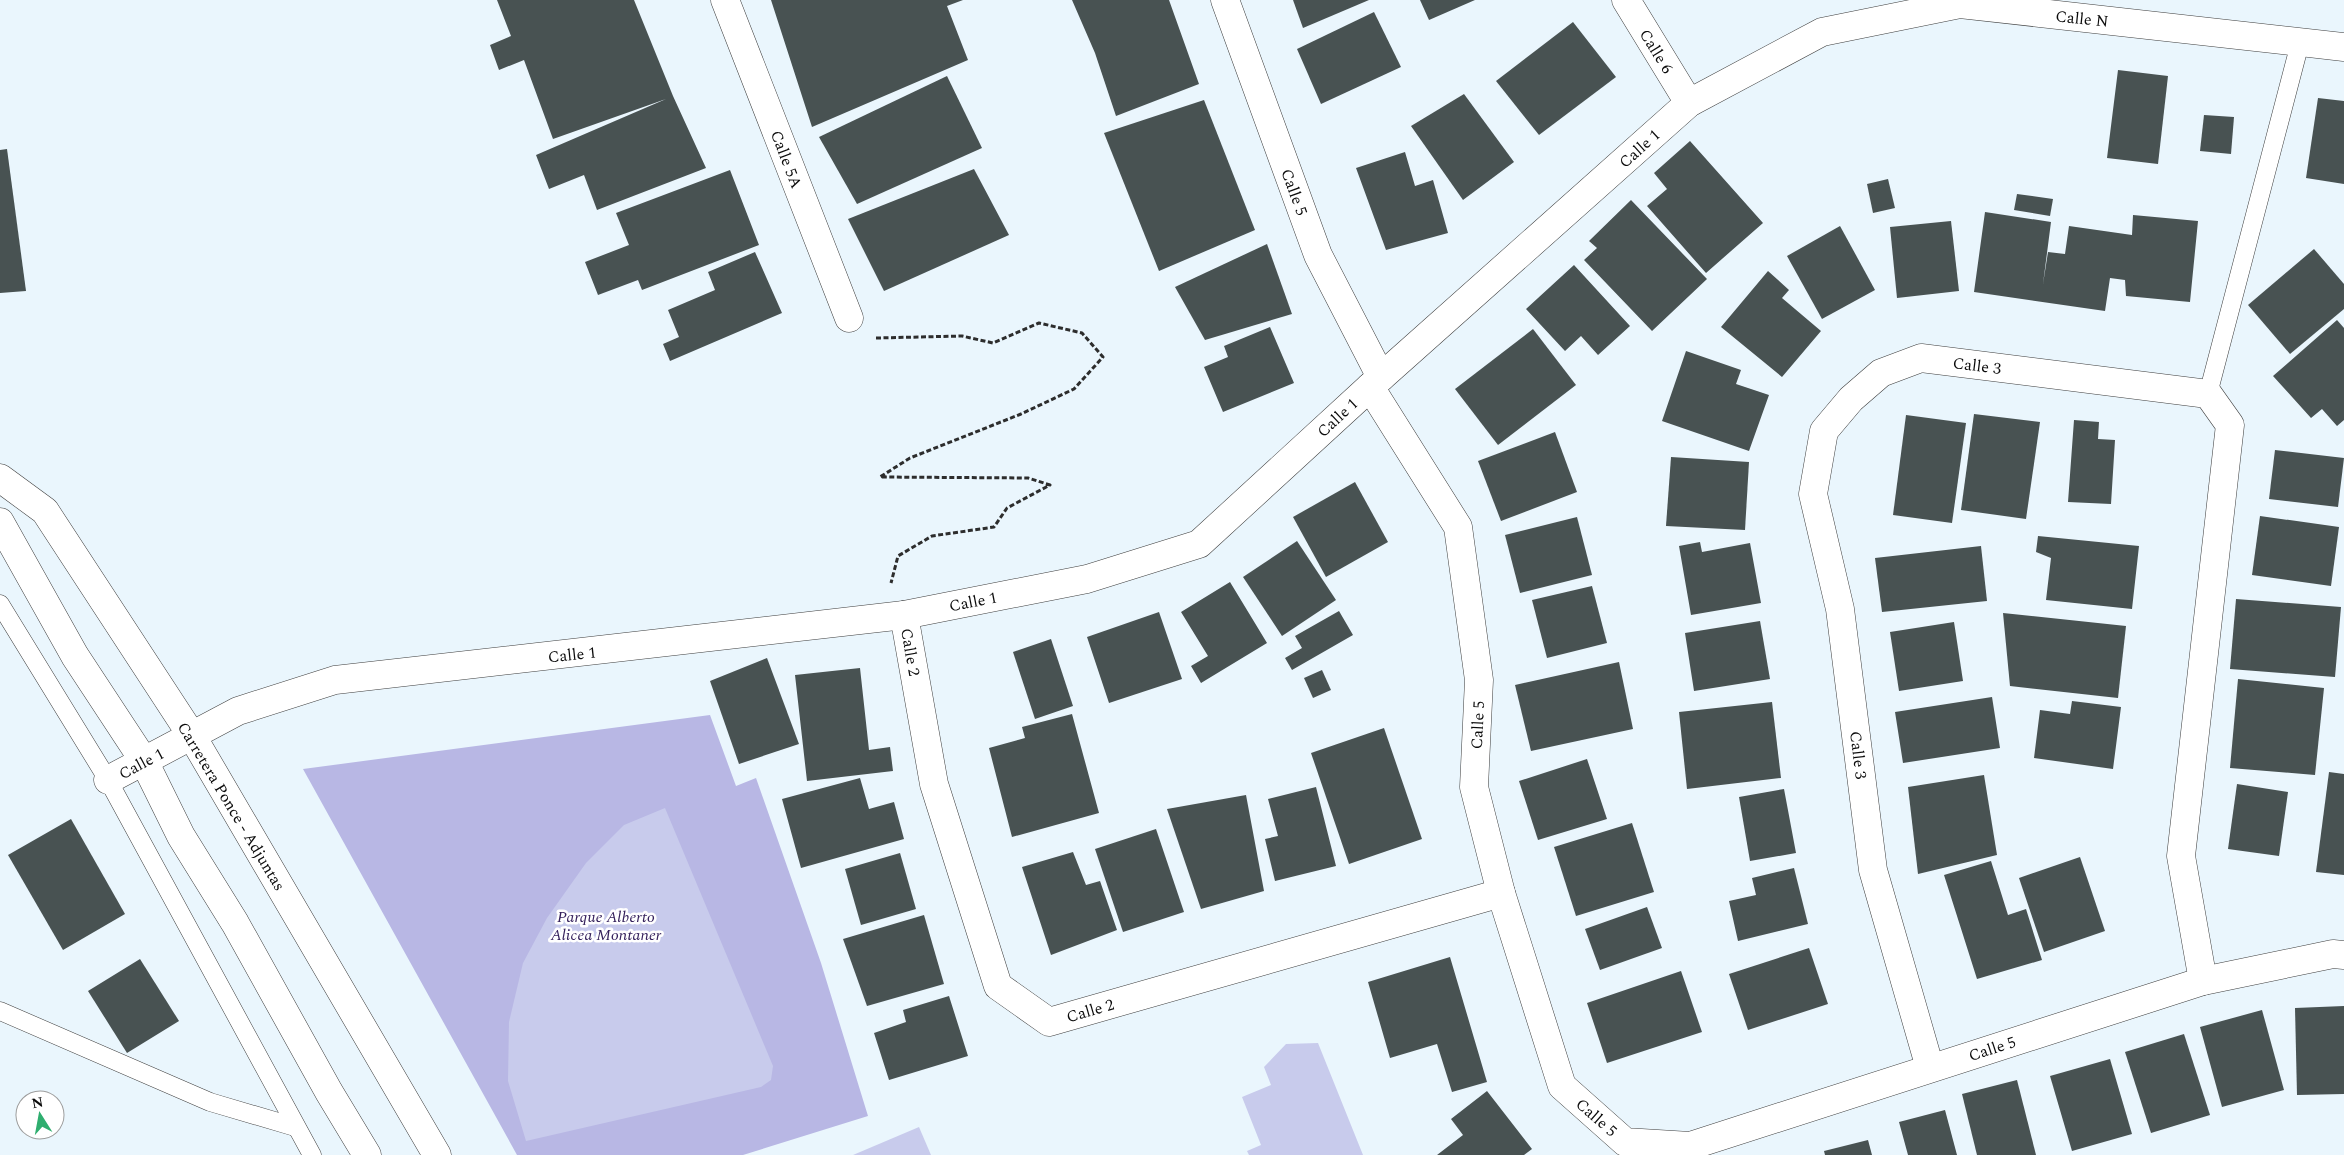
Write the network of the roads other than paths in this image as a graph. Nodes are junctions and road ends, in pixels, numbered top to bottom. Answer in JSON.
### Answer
{"nodes":[{"id":1,"x":725,"y":0,"type":"edge"},
{"id":2,"x":1225,"y":0,"type":"edge"},
{"id":3,"x":1626,"y":0,"type":"edge"},
{"id":4,"x":2300,"y":43,"type":"junction"},
{"id":5,"x":2344,"y":46,"type":"edge"},
{"id":6,"x":1689,"y":103,"type":"junction"},
{"id":7,"x":849,"y":318,"type":"road end"},
{"id":8,"x":1375,"y":382,"type":"junction"},
{"id":9,"x":2208,"y":394,"type":"junction"},
{"id":10,"x":0,"y":478,"type":"edge"},
{"id":11,"x":0,"y":522,"type":"edge"},
{"id":12,"x":0,"y":604,"type":"edge"},
{"id":13,"x":894,"y":617,"type":"junction"},
{"id":14,"x":192,"y":736,"type":"junction"},
{"id":15,"x":144,"y":761,"type":"junction"},
{"id":16,"x":108,"y":780,"type":"junction"},
{"id":17,"x":1501,"y":893,"type":"junction"},
{"id":18,"x":2344,"y":955,"type":"edge"},
{"id":19,"x":2203,"y":981,"type":"junction"},
{"id":20,"x":0,"y":1011,"type":"edge"},
{"id":21,"x":1930,"y":1068,"type":"junction"},
{"id":22,"x":295,"y":1127,"type":"junction"},
{"id":23,"x":312,"y":1155,"type":"edge"},
{"id":24,"x":367,"y":1155,"type":"edge"},
{"id":25,"x":437,"y":1155,"type":"edge"}],
"edges":[{"from":1,"to":7,"type":"street","name":"Calle 5A"},
{"from":2,"to":8,"type":"street","name":"Calle 5"},
{"from":3,"to":6,"type":"street","name":"Calle 6"},
{"from":4,"to":5,"type":"street","name":"Calle N"},
{"from":4,"to":6,"type":"street","name":"Calle N"},
{"from":4,"to":9,"type":"lane"},
{"from":6,"to":8,"type":"street","name":"Calle 1"},
{"from":8,"to":13,"type":"street","name":"Calle 1"},
{"from":8,"to":17,"type":"street","name":"Calle 5"},
{"from":9,"to":19,"type":"street"},
{"from":9,"to":21,"type":"street","name":"Calle 3"},
{"from":10,"to":14,"type":"street","name":"Carretera Ponce - Adjuntas"},
{"from":11,"to":15,"type":"street"},
{"from":12,"to":16,"type":"lane"},
{"from":13,"to":14,"type":"street","name":"Calle 1"},
{"from":13,"to":17,"type":"street","name":"Calle 2"},
{"from":14,"to":15,"type":"street","name":"Calle 1"},
{"from":14,"to":25,"type":"street","name":"Carretera Ponce - Adjuntas"},
{"from":15,"to":16,"type":"street","name":"Calle 1"},
{"from":15,"to":24,"type":"street"},
{"from":16,"to":22,"type":"lane"},
{"from":17,"to":21,"type":"street","name":"Calle 5"},
{"from":18,"to":19,"type":"street","name":"Calle 5"},
{"from":19,"to":21,"type":"street","name":"Calle 5"},
{"from":20,"to":22,"type":"lane"},
{"from":22,"to":23,"type":"lane"}]}
